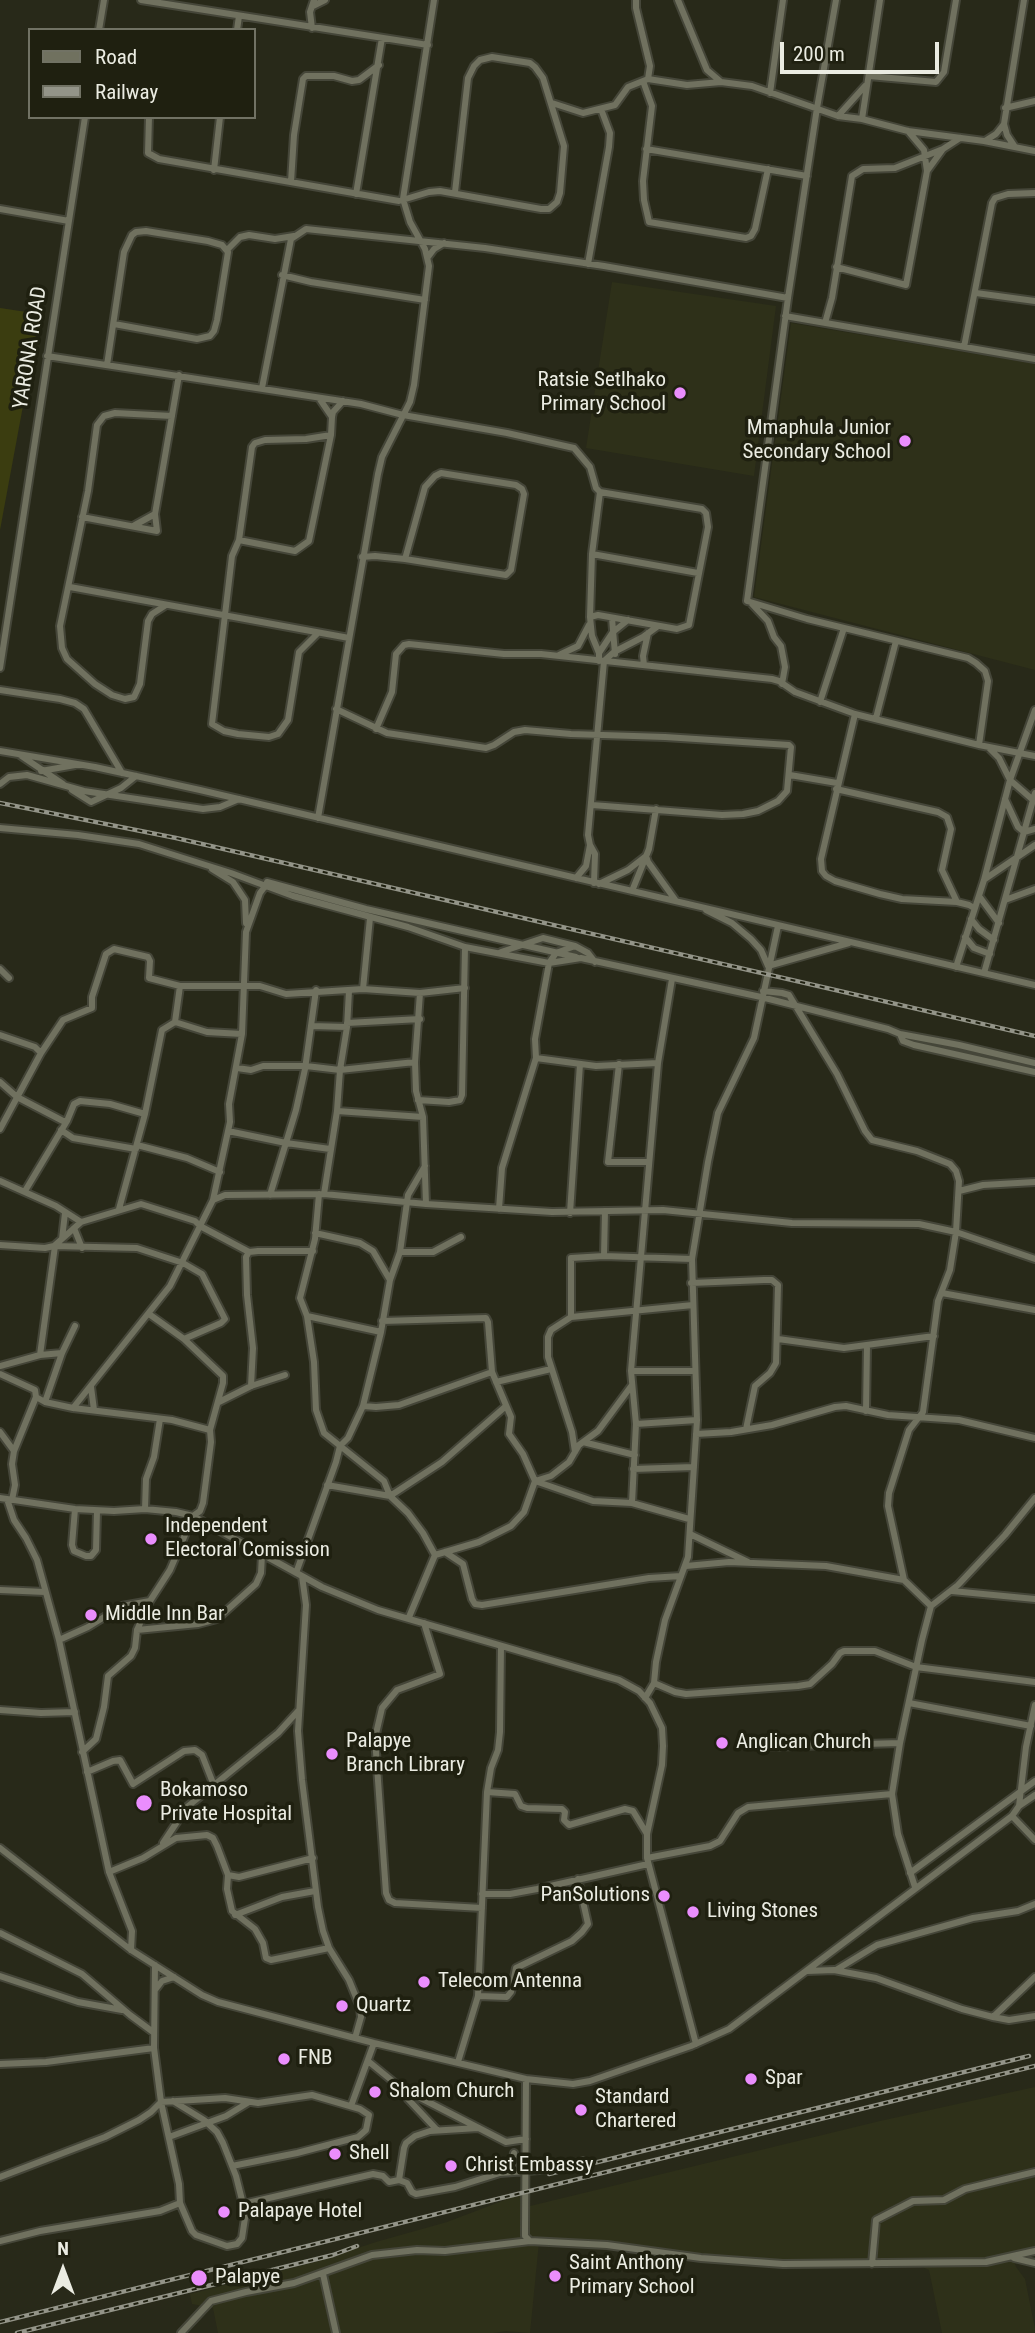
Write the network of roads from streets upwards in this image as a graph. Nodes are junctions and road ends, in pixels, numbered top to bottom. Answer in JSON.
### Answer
{"nodes":[{"id":1,"x":104,"y":0,"type":"edge"},
{"id":2,"x":141,"y":0,"type":"edge"},
{"id":3,"x":325,"y":0,"type":"edge"},
{"id":4,"x":434,"y":0,"type":"edge"},
{"id":5,"x":636,"y":0,"type":"edge"},
{"id":6,"x":678,"y":0,"type":"edge"},
{"id":7,"x":783,"y":0,"type":"edge"},
{"id":8,"x":836,"y":0,"type":"edge"},
{"id":9,"x":880,"y":0,"type":"edge"},
{"id":10,"x":956,"y":0,"type":"edge"},
{"id":11,"x":1024,"y":0,"type":"edge"},
{"id":12,"x":167,"y":3,"type":"edge"},
{"id":13,"x":313,"y":3,"type":"edge"},
{"id":14,"x":239,"y":16,"type":"junction"},
{"id":15,"x":99,"y":28,"type":"edge"},
{"id":16,"x":237,"y":28,"type":"edge"},
{"id":17,"x":312,"y":28,"type":"junction"},
{"id":18,"x":382,"y":38,"type":"junction"},
{"id":19,"x":428,"y":44,"type":"junction"},
{"id":20,"x":379,"y":65,"type":"junction"},
{"id":21,"x":707,"y":69,"type":"junction"},
{"id":22,"x":869,"y":76,"type":"junction"},
{"id":23,"x":646,"y":80,"type":"junction"},
{"id":24,"x":721,"y":82,"type":"junction"},
{"id":25,"x":696,"y":85,"type":"junction"},
{"id":26,"x":866,"y":85,"type":"junction"},
{"id":27,"x":770,"y":93,"type":"junction"},
{"id":28,"x":1035,"y":101,"type":"edge"},
{"id":29,"x":552,"y":103,"type":"junction"},
{"id":30,"x":817,"y":108,"type":"junction"},
{"id":31,"x":1005,"y":108,"type":"junction"},
{"id":32,"x":601,"y":109,"type":"junction"},
{"id":33,"x":838,"y":116,"type":"junction"},
{"id":34,"x":85,"y":119,"type":"edge"},
{"id":35,"x":149,"y":119,"type":"edge"},
{"id":36,"x":220,"y":119,"type":"edge"},
{"id":37,"x":862,"y":119,"type":"junction"},
{"id":38,"x":1004,"y":124,"type":"junction"},
{"id":39,"x":908,"y":131,"type":"junction"},
{"id":40,"x":961,"y":137,"type":"junction"},
{"id":41,"x":984,"y":141,"type":"junction"},
{"id":42,"x":1015,"y":147,"type":"junction"},
{"id":43,"x":646,"y":149,"type":"junction"},
{"id":44,"x":943,"y":149,"type":"junction"},
{"id":45,"x":1035,"y":151,"type":"edge"},
{"id":46,"x":926,"y":156,"type":"junction"},
{"id":47,"x":768,"y":169,"type":"junction"},
{"id":48,"x":214,"y":170,"type":"junction"},
{"id":49,"x":928,"y":171,"type":"junction"},
{"id":50,"x":807,"y":176,"type":"junction"},
{"id":51,"x":291,"y":182,"type":"junction"},
{"id":52,"x":454,"y":192,"type":"junction"},
{"id":53,"x":1035,"y":193,"type":"edge"},
{"id":54,"x":356,"y":194,"type":"junction"},
{"id":55,"x":403,"y":199,"type":"junction"},
{"id":56,"x":0,"y":209,"type":"edge"},
{"id":57,"x":69,"y":221,"type":"junction"},
{"id":58,"x":294,"y":236,"type":"junction"},
{"id":59,"x":419,"y":240,"type":"junction"},
{"id":60,"x":444,"y":243,"type":"junction"},
{"id":61,"x":227,"y":250,"type":"junction"},
{"id":62,"x":428,"y":257,"type":"junction"},
{"id":63,"x":588,"y":264,"type":"junction"},
{"id":64,"x":836,"y":267,"type":"junction"},
{"id":65,"x":282,"y":275,"type":"junction"},
{"id":66,"x":976,"y":293,"type":"junction"},
{"id":67,"x":788,"y":298,"type":"junction"},
{"id":68,"x":425,"y":300,"type":"junction"},
{"id":69,"x":1035,"y":300,"type":"edge"},
{"id":70,"x":785,"y":316,"type":"junction"},
{"id":71,"x":114,"y":324,"type":"junction"},
{"id":72,"x":825,"y":324,"type":"junction"},
{"id":73,"x":964,"y":347,"type":"junction"},
{"id":74,"x":47,"y":356,"type":"junction"},
{"id":75,"x":1035,"y":359,"type":"edge"},
{"id":76,"x":107,"y":365,"type":"junction"},
{"id":77,"x":179,"y":376,"type":"junction"},
{"id":78,"x":262,"y":388,"type":"junction"},
{"id":79,"x":319,"y":398,"type":"junction"},
{"id":80,"x":343,"y":401,"type":"junction"},
{"id":81,"x":403,"y":415,"type":"junction"},
{"id":82,"x":172,"y":416,"type":"junction"},
{"id":83,"x":332,"y":417,"type":"junction"},
{"id":84,"x":331,"y":435,"type":"junction"},
{"id":85,"x":600,"y":492,"type":"junction"},
{"id":86,"x":155,"y":514,"type":"junction"},
{"id":87,"x":82,"y":517,"type":"junction"},
{"id":88,"x":135,"y":526,"type":"junction"},
{"id":89,"x":239,"y":540,"type":"junction"},
{"id":90,"x":592,"y":554,"type":"junction"},
{"id":91,"x":362,"y":557,"type":"junction"},
{"id":92,"x":405,"y":559,"type":"junction"},
{"id":93,"x":698,"y":573,"type":"junction"},
{"id":94,"x":70,"y":587,"type":"junction"},
{"id":95,"x":747,"y":601,"type":"junction"},
{"id":96,"x":166,"y":606,"type":"junction"},
{"id":97,"x":224,"y":615,"type":"junction"},
{"id":98,"x":612,"y":618,"type":"junction"},
{"id":99,"x":590,"y":620,"type":"junction"},
{"id":100,"x":632,"y":621,"type":"junction"},
{"id":101,"x":648,"y":624,"type":"junction"},
{"id":102,"x":658,"y":626,"type":"junction"},
{"id":103,"x":845,"y":628,"type":"junction"},
{"id":104,"x":613,"y":632,"type":"junction"},
{"id":105,"x":317,"y":634,"type":"junction"},
{"id":106,"x":648,"y":634,"type":"junction"},
{"id":107,"x":349,"y":638,"type":"junction"},
{"id":108,"x":639,"y":639,"type":"junction"},
{"id":109,"x":896,"y":641,"type":"junction"},
{"id":110,"x":614,"y":652,"type":"junction"},
{"id":111,"x":557,"y":656,"type":"junction"},
{"id":112,"x":601,"y":658,"type":"junction"},
{"id":113,"x":622,"y":663,"type":"junction"},
{"id":114,"x":644,"y":665,"type":"junction"},
{"id":115,"x":0,"y":668,"type":"edge"},
{"id":116,"x":782,"y":684,"type":"junction"},
{"id":117,"x":0,"y":690,"type":"edge"},
{"id":118,"x":820,"y":702,"type":"junction"},
{"id":119,"x":336,"y":709,"type":"junction"},
{"id":120,"x":1035,"y":710,"type":"edge"},
{"id":121,"x":855,"y":714,"type":"junction"},
{"id":122,"x":876,"y":718,"type":"junction"},
{"id":123,"x":376,"y":729,"type":"junction"},
{"id":124,"x":597,"y":734,"type":"junction"},
{"id":125,"x":982,"y":745,"type":"junction"},
{"id":126,"x":1020,"y":751,"type":"junction"},
{"id":127,"x":1,"y":754,"type":"edge"},
{"id":128,"x":18,"y":754,"type":"junction"},
{"id":129,"x":1035,"y":756,"type":"edge"},
{"id":130,"x":81,"y":764,"type":"junction"},
{"id":131,"x":43,"y":770,"type":"junction"},
{"id":132,"x":122,"y":773,"type":"junction"},
{"id":133,"x":27,"y":775,"type":"junction"},
{"id":134,"x":790,"y":775,"type":"junction"},
{"id":135,"x":136,"y":776,"type":"junction"},
{"id":136,"x":1010,"y":779,"type":"junction"},
{"id":137,"x":0,"y":784,"type":"edge"},
{"id":138,"x":837,"y":786,"type":"junction"},
{"id":139,"x":68,"y":787,"type":"junction"},
{"id":140,"x":108,"y":793,"type":"junction"},
{"id":141,"x":1034,"y":797,"type":"edge"},
{"id":142,"x":239,"y":799,"type":"junction"},
{"id":143,"x":1005,"y":799,"type":"junction"},
{"id":144,"x":592,"y":806,"type":"junction"},
{"id":145,"x":656,"y":809,"type":"junction"},
{"id":146,"x":318,"y":818,"type":"junction"},
{"id":147,"x":0,"y":828,"type":"edge"},
{"id":148,"x":1035,"y":829,"type":"edge"},
{"id":149,"x":1024,"y":832,"type":"junction"},
{"id":150,"x":590,"y":845,"type":"junction"},
{"id":151,"x":1035,"y":845,"type":"edge"},
{"id":152,"x":646,"y":856,"type":"junction"},
{"id":153,"x":1016,"y":859,"type":"junction"},
{"id":154,"x":205,"y":864,"type":"junction"},
{"id":155,"x":576,"y":878,"type":"junction"},
{"id":156,"x":254,"y":880,"type":"junction"},
{"id":157,"x":984,"y":880,"type":"junction"},
{"id":158,"x":597,"y":883,"type":"junction"},
{"id":159,"x":267,"y":885,"type":"junction"},
{"id":160,"x":1035,"y":889,"type":"edge"},
{"id":161,"x":632,"y":891,"type":"junction"},
{"id":162,"x":979,"y":896,"type":"junction"},
{"id":163,"x":1005,"y":900,"type":"junction"},
{"id":164,"x":677,"y":902,"type":"junction"},
{"id":165,"x":957,"y":902,"type":"junction"},
{"id":166,"x":702,"y":908,"type":"junction"},
{"id":167,"x":974,"y":908,"type":"junction"},
{"id":168,"x":370,"y":918,"type":"junction"},
{"id":169,"x":971,"y":919,"type":"junction"},
{"id":170,"x":999,"y":923,"type":"junction"},
{"id":171,"x":778,"y":926,"type":"junction"},
{"id":172,"x":246,"y":932,"type":"junction"},
{"id":173,"x":965,"y":937,"type":"junction"},
{"id":174,"x":994,"y":940,"type":"junction"},
{"id":175,"x":851,"y":942,"type":"junction"},
{"id":176,"x":519,"y":945,"type":"junction"},
{"id":177,"x":575,"y":946,"type":"junction"},
{"id":178,"x":465,"y":947,"type":"junction"},
{"id":179,"x":496,"y":953,"type":"junction"},
{"id":180,"x":556,"y":953,"type":"junction"},
{"id":181,"x":990,"y":954,"type":"junction"},
{"id":182,"x":581,"y":958,"type":"junction"},
{"id":183,"x":595,"y":962,"type":"junction"},
{"id":184,"x":549,"y":963,"type":"junction"},
{"id":185,"x":768,"y":966,"type":"junction"},
{"id":186,"x":957,"y":967,"type":"junction"},
{"id":187,"x":0,"y":969,"type":"edge"},
{"id":188,"x":985,"y":973,"type":"junction"},
{"id":189,"x":9,"y":978,"type":"dead end"},
{"id":190,"x":671,"y":979,"type":"junction"},
{"id":191,"x":1035,"y":985,"type":"edge"},
{"id":192,"x":180,"y":986,"type":"junction"},
{"id":193,"x":243,"y":986,"type":"junction"},
{"id":194,"x":465,"y":988,"type":"junction"},
{"id":195,"x":363,"y":989,"type":"junction"},
{"id":196,"x":316,"y":990,"type":"junction"},
{"id":197,"x":349,"y":991,"type":"junction"},
{"id":198,"x":420,"y":993,"type":"junction"},
{"id":199,"x":762,"y":994,"type":"junction"},
{"id":200,"x":796,"y":1006,"type":"junction"},
{"id":201,"x":420,"y":1019,"type":"junction"},
{"id":202,"x":175,"y":1022,"type":"junction"},
{"id":203,"x":347,"y":1025,"type":"junction"},
{"id":204,"x":312,"y":1026,"type":"junction"},
{"id":205,"x":242,"y":1034,"type":"junction"},
{"id":206,"x":900,"y":1034,"type":"junction"},
{"id":207,"x":0,"y":1035,"type":"edge"},
{"id":208,"x":41,"y":1053,"type":"junction"},
{"id":209,"x":536,"y":1058,"type":"junction"},
{"id":210,"x":415,"y":1062,"type":"junction"},
{"id":211,"x":658,"y":1063,"type":"junction"},
{"id":212,"x":1035,"y":1063,"type":"edge"},
{"id":213,"x":580,"y":1064,"type":"junction"},
{"id":214,"x":619,"y":1064,"type":"junction"},
{"id":215,"x":306,"y":1066,"type":"junction"},
{"id":216,"x":237,"y":1068,"type":"junction"},
{"id":217,"x":340,"y":1070,"type":"junction"},
{"id":218,"x":1035,"y":1072,"type":"edge"},
{"id":219,"x":0,"y":1082,"type":"edge"},
{"id":220,"x":17,"y":1097,"type":"junction"},
{"id":221,"x":418,"y":1100,"type":"junction"},
{"id":222,"x":337,"y":1111,"type":"junction"},
{"id":223,"x":145,"y":1114,"type":"junction"},
{"id":224,"x":423,"y":1117,"type":"junction"},
{"id":225,"x":67,"y":1121,"type":"junction"},
{"id":226,"x":0,"y":1129,"type":"edge"},
{"id":227,"x":61,"y":1130,"type":"junction"},
{"id":228,"x":228,"y":1131,"type":"junction"},
{"id":229,"x":286,"y":1143,"type":"junction"},
{"id":230,"x":137,"y":1147,"type":"junction"},
{"id":231,"x":330,"y":1149,"type":"junction"},
{"id":232,"x":649,"y":1162,"type":"junction"},
{"id":233,"x":425,"y":1166,"type":"junction"},
{"id":234,"x":220,"y":1172,"type":"junction"},
{"id":235,"x":0,"y":1181,"type":"edge"},
{"id":236,"x":1035,"y":1182,"type":"edge"},
{"id":237,"x":25,"y":1191,"type":"junction"},
{"id":238,"x":959,"y":1191,"type":"junction"},
{"id":239,"x":321,"y":1194,"type":"junction"},
{"id":240,"x":270,"y":1195,"type":"junction"},
{"id":241,"x":212,"y":1200,"type":"junction"},
{"id":242,"x":407,"y":1201,"type":"junction"},
{"id":243,"x":426,"y":1204,"type":"junction"},
{"id":244,"x":119,"y":1209,"type":"junction"},
{"id":245,"x":499,"y":1209,"type":"junction"},
{"id":246,"x":645,"y":1209,"type":"junction"},
{"id":247,"x":605,"y":1211,"type":"junction"},
{"id":248,"x":65,"y":1213,"type":"junction"},
{"id":249,"x":570,"y":1213,"type":"junction"},
{"id":250,"x":699,"y":1215,"type":"junction"},
{"id":251,"x":81,"y":1222,"type":"junction"},
{"id":252,"x":200,"y":1226,"type":"junction"},
{"id":253,"x":74,"y":1228,"type":"junction"},
{"id":254,"x":956,"y":1232,"type":"junction"},
{"id":255,"x":315,"y":1233,"type":"junction"},
{"id":256,"x":461,"y":1237,"type":"dead end"},
{"id":257,"x":62,"y":1240,"type":"junction"},
{"id":258,"x":0,"y":1245,"type":"edge"},
{"id":259,"x":55,"y":1246,"type":"junction"},
{"id":260,"x":82,"y":1248,"type":"junction"},
{"id":261,"x":313,"y":1251,"type":"junction"},
{"id":262,"x":249,"y":1252,"type":"junction"},
{"id":263,"x":400,"y":1252,"type":"junction"},
{"id":264,"x":604,"y":1256,"type":"junction"},
{"id":265,"x":640,"y":1256,"type":"junction"},
{"id":266,"x":692,"y":1259,"type":"junction"},
{"id":267,"x":1035,"y":1259,"type":"edge"},
{"id":268,"x":183,"y":1262,"type":"junction"},
{"id":269,"x":390,"y":1280,"type":"junction"},
{"id":270,"x":691,"y":1283,"type":"junction"},
{"id":271,"x":942,"y":1293,"type":"junction"},
{"id":272,"x":692,"y":1305,"type":"junction"},
{"id":273,"x":636,"y":1309,"type":"junction"},
{"id":274,"x":1035,"y":1310,"type":"edge"},
{"id":275,"x":149,"y":1314,"type":"junction"},
{"id":276,"x":307,"y":1316,"type":"junction"},
{"id":277,"x":571,"y":1317,"type":"junction"},
{"id":278,"x":382,"y":1321,"type":"junction"},
{"id":279,"x":75,"y":1326,"type":"dead end"},
{"id":280,"x":381,"y":1332,"type":"junction"},
{"id":281,"x":934,"y":1336,"type":"junction"},
{"id":282,"x":184,"y":1339,"type":"junction"},
{"id":283,"x":778,"y":1339,"type":"junction"},
{"id":284,"x":867,"y":1346,"type":"junction"},
{"id":285,"x":62,"y":1353,"type":"junction"},
{"id":286,"x":40,"y":1355,"type":"junction"},
{"id":287,"x":0,"y":1366,"type":"edge"},
{"id":288,"x":551,"y":1369,"type":"junction"},
{"id":289,"x":631,"y":1371,"type":"junction"},
{"id":290,"x":694,"y":1371,"type":"junction"},
{"id":291,"x":492,"y":1372,"type":"junction"},
{"id":292,"x":0,"y":1374,"type":"edge"},
{"id":293,"x":285,"y":1376,"type":"dead end"},
{"id":294,"x":496,"y":1382,"type":"junction"},
{"id":295,"x":632,"y":1385,"type":"junction"},
{"id":296,"x":251,"y":1386,"type":"junction"},
{"id":297,"x":91,"y":1387,"type":"junction"},
{"id":298,"x":36,"y":1397,"type":"junction"},
{"id":299,"x":45,"y":1402,"type":"junction"},
{"id":300,"x":219,"y":1402,"type":"junction"},
{"id":301,"x":363,"y":1406,"type":"junction"},
{"id":302,"x":506,"y":1406,"type":"junction"},
{"id":303,"x":73,"y":1408,"type":"junction"},
{"id":304,"x":94,"y":1410,"type":"junction"},
{"id":305,"x":866,"y":1411,"type":"junction"},
{"id":306,"x":919,"y":1416,"type":"junction"},
{"id":307,"x":160,"y":1419,"type":"junction"},
{"id":308,"x":696,"y":1420,"type":"junction"},
{"id":309,"x":636,"y":1424,"type":"junction"},
{"id":310,"x":746,"y":1429,"type":"junction"},
{"id":311,"x":210,"y":1430,"type":"junction"},
{"id":312,"x":0,"y":1432,"type":"edge"},
{"id":313,"x":696,"y":1434,"type":"junction"},
{"id":314,"x":1035,"y":1438,"type":"edge"},
{"id":315,"x":583,"y":1443,"type":"junction"},
{"id":316,"x":340,"y":1446,"type":"junction"},
{"id":317,"x":14,"y":1451,"type":"junction"},
{"id":318,"x":575,"y":1451,"type":"junction"},
{"id":319,"x":635,"y":1455,"type":"junction"},
{"id":320,"x":694,"y":1467,"type":"junction"},
{"id":321,"x":633,"y":1469,"type":"junction"},
{"id":322,"x":535,"y":1481,"type":"junction"},
{"id":323,"x":327,"y":1485,"type":"junction"},
{"id":324,"x":390,"y":1496,"type":"junction"},
{"id":325,"x":6,"y":1499,"type":"edge"},
{"id":326,"x":1035,"y":1499,"type":"edge"},
{"id":327,"x":632,"y":1503,"type":"junction"},
{"id":328,"x":75,"y":1509,"type":"junction"},
{"id":329,"x":145,"y":1509,"type":"junction"},
{"id":330,"x":97,"y":1511,"type":"junction"},
{"id":331,"x":193,"y":1516,"type":"junction"},
{"id":332,"x":689,"y":1518,"type":"junction"},
{"id":333,"x":690,"y":1534,"type":"junction"},
{"id":334,"x":445,"y":1552,"type":"junction"},
{"id":335,"x":262,"y":1555,"type":"junction"},
{"id":336,"x":435,"y":1555,"type":"junction"},
{"id":337,"x":749,"y":1562,"type":"junction"},
{"id":338,"x":686,"y":1566,"type":"junction"},
{"id":339,"x":299,"y":1575,"type":"junction"},
{"id":340,"x":681,"y":1576,"type":"junction"},
{"id":341,"x":904,"y":1580,"type":"junction"},
{"id":342,"x":0,"y":1590,"type":"edge"},
{"id":343,"x":952,"y":1591,"type":"junction"},
{"id":344,"x":45,"y":1592,"type":"junction"},
{"id":345,"x":1035,"y":1599,"type":"edge"},
{"id":346,"x":150,"y":1601,"type":"junction"},
{"id":347,"x":931,"y":1606,"type":"junction"},
{"id":348,"x":409,"y":1617,"type":"junction"},
{"id":349,"x":424,"y":1623,"type":"junction"},
{"id":350,"x":137,"y":1630,"type":"junction"},
{"id":351,"x":59,"y":1640,"type":"junction"},
{"id":352,"x":501,"y":1646,"type":"junction"},
{"id":353,"x":916,"y":1668,"type":"junction"},
{"id":354,"x":1035,"y":1682,"type":"edge"},
{"id":355,"x":654,"y":1683,"type":"junction"},
{"id":356,"x":645,"y":1698,"type":"junction"},
{"id":357,"x":909,"y":1703,"type":"junction"},
{"id":358,"x":1035,"y":1705,"type":"edge"},
{"id":359,"x":300,"y":1709,"type":"junction"},
{"id":360,"x":0,"y":1710,"type":"edge"},
{"id":361,"x":75,"y":1712,"type":"junction"},
{"id":362,"x":1031,"y":1726,"type":"junction"},
{"id":363,"x":900,"y":1743,"type":"junction"},
{"id":364,"x":761,"y":1747,"type":"dead end"},
{"id":365,"x":82,"y":1752,"type":"junction"},
{"id":366,"x":87,"y":1772,"type":"junction"},
{"id":367,"x":1035,"y":1782,"type":"edge"},
{"id":368,"x":214,"y":1783,"type":"junction"},
{"id":369,"x":1021,"y":1791,"type":"junction"},
{"id":370,"x":487,"y":1792,"type":"junction"},
{"id":371,"x":892,"y":1794,"type":"junction"},
{"id":372,"x":1035,"y":1794,"type":"edge"},
{"id":373,"x":1019,"y":1806,"type":"junction"},
{"id":374,"x":1012,"y":1816,"type":"junction"},
{"id":375,"x":647,"y":1834,"type":"junction"},
{"id":376,"x":1035,"y":1840,"type":"edge"},
{"id":377,"x":162,"y":1844,"type":"junction"},
{"id":378,"x":0,"y":1848,"type":"edge"},
{"id":379,"x":313,"y":1858,"type":"junction"},
{"id":380,"x":647,"y":1861,"type":"junction"},
{"id":381,"x":109,"y":1872,"type":"junction"},
{"id":382,"x":910,"y":1873,"type":"junction"},
{"id":383,"x":228,"y":1875,"type":"junction"},
{"id":384,"x":578,"y":1879,"type":"junction"},
{"id":385,"x":915,"y":1887,"type":"junction"},
{"id":386,"x":316,"y":1891,"type":"junction"},
{"id":387,"x":482,"y":1894,"type":"junction"},
{"id":388,"x":1035,"y":1904,"type":"edge"},
{"id":389,"x":482,"y":1908,"type":"junction"},
{"id":390,"x":235,"y":1915,"type":"junction"},
{"id":391,"x":0,"y":1933,"type":"edge"},
{"id":392,"x":330,"y":1948,"type":"junction"},
{"id":393,"x":131,"y":1950,"type":"junction"},
{"id":394,"x":155,"y":1965,"type":"junction"},
{"id":395,"x":834,"y":1970,"type":"junction"},
{"id":396,"x":805,"y":1971,"type":"junction"},
{"id":397,"x":0,"y":1976,"type":"edge"},
{"id":398,"x":174,"y":1977,"type":"junction"},
{"id":399,"x":1035,"y":1977,"type":"edge"},
{"id":400,"x":154,"y":1991,"type":"junction"},
{"id":401,"x":478,"y":1996,"type":"junction"},
{"id":402,"x":123,"y":2010,"type":"junction"},
{"id":403,"x":1035,"y":2016,"type":"edge"},
{"id":404,"x":993,"y":2017,"type":"junction"},
{"id":405,"x":153,"y":2032,"type":"junction"},
{"id":406,"x":355,"y":2038,"type":"junction"},
{"id":407,"x":374,"y":2043,"type":"junction"},
{"id":408,"x":696,"y":2044,"type":"junction"},
{"id":409,"x":154,"y":2048,"type":"junction"},
{"id":410,"x":368,"y":2061,"type":"junction"},
{"id":411,"x":458,"y":2063,"type":"junction"},
{"id":412,"x":0,"y":2064,"type":"edge"},
{"id":413,"x":526,"y":2079,"type":"junction"},
{"id":414,"x":401,"y":2088,"type":"junction"},
{"id":415,"x":173,"y":2101,"type":"junction"},
{"id":416,"x":161,"y":2102,"type":"junction"},
{"id":417,"x":249,"y":2102,"type":"junction"},
{"id":418,"x":351,"y":2106,"type":"junction"},
{"id":419,"x":207,"y":2123,"type":"junction"},
{"id":420,"x":478,"y":2128,"type":"junction"},
{"id":421,"x":437,"y":2130,"type":"junction"},
{"id":422,"x":169,"y":2137,"type":"junction"},
{"id":423,"x":526,"y":2138,"type":"junction"},
{"id":424,"x":506,"y":2142,"type":"junction"},
{"id":425,"x":514,"y":2153,"type":"junction"},
{"id":426,"x":524,"y":2158,"type":"junction"},
{"id":427,"x":583,"y":2161,"type":"dead end"},
{"id":428,"x":232,"y":2165,"type":"junction"},
{"id":429,"x":524,"y":2172,"type":"junction"},
{"id":430,"x":1035,"y":2172,"type":"edge"},
{"id":431,"x":500,"y":2173,"type":"junction"},
{"id":432,"x":0,"y":2177,"type":"edge"},
{"id":433,"x":400,"y":2180,"type":"junction"},
{"id":434,"x":180,"y":2203,"type":"junction"},
{"id":435,"x":243,"y":2204,"type":"junction"},
{"id":436,"x":0,"y":2241,"type":"edge"},
{"id":437,"x":530,"y":2241,"type":"junction"},
{"id":438,"x":1035,"y":2251,"type":"edge"},
{"id":439,"x":1013,"y":2258,"type":"junction"},
{"id":440,"x":1035,"y":2263,"type":"edge"},
{"id":441,"x":872,"y":2264,"type":"junction"},
{"id":442,"x":323,"y":2274,"type":"junction"},
{"id":443,"x":181,"y":2333,"type":"edge"},
{"id":444,"x":336,"y":2333,"type":"edge"}],
"edges":[{"from":1,"to":15,"type":"street"},
{"from":2,"to":12,"type":"street"},
{"from":3,"to":13,"type":"street"},
{"from":4,"to":19,"type":"street"},
{"from":5,"to":23,"type":"street"},
{"from":6,"to":21,"type":"street"},
{"from":7,"to":27,"type":"street"},
{"from":8,"to":30,"type":"street"},
{"from":9,"to":22,"type":"street"},
{"from":10,"to":22,"type":"street"},
{"from":11,"to":31,"type":"street"},
{"from":12,"to":14,"type":"street"},
{"from":13,"to":17,"type":"street"},
{"from":14,"to":16,"type":"street"},
{"from":14,"to":17,"type":"street"},
{"from":17,"to":18,"type":"street"},
{"from":18,"to":19,"type":"street"},
{"from":18,"to":20,"type":"street"},
{"from":19,"to":55,"type":"street"},
{"from":20,"to":51,"type":"street"},
{"from":20,"to":54,"type":"street"},
{"from":21,"to":24,"type":"street"},
{"from":21,"to":25,"type":"street"},
{"from":22,"to":26,"type":"street"},
{"from":23,"to":25,"type":"street"},
{"from":23,"to":32,"type":"street"},
{"from":23,"to":43,"type":"street"},
{"from":24,"to":25,"type":"street"},
{"from":24,"to":27,"type":"street"},
{"from":26,"to":33,"type":"street"},
{"from":26,"to":37,"type":"street"},
{"from":27,"to":30,"type":"street"},
{"from":28,"to":31,"type":"street"},
{"from":29,"to":32,"type":"street"},
{"from":29,"to":52,"type":"street"},
{"from":29,"to":52,"type":"street"},
{"from":30,"to":33,"type":"street"},
{"from":30,"to":50,"type":"street"},
{"from":31,"to":38,"type":"street"},
{"from":32,"to":63,"type":"street"},
{"from":33,"to":37,"type":"street"},
{"from":34,"to":57,"type":"street","name":"YARONA ROAD"},
{"from":35,"to":48,"type":"street"},
{"from":36,"to":48,"type":"street"},
{"from":37,"to":39,"type":"street"},
{"from":38,"to":41,"type":"street"},
{"from":38,"to":42,"type":"street"},
{"from":39,"to":40,"type":"street"},
{"from":39,"to":46,"type":"street"},
{"from":40,"to":41,"type":"street"},
{"from":40,"to":44,"type":"street"},
{"from":41,"to":42,"type":"street"},
{"from":42,"to":45,"type":"street"},
{"from":43,"to":47,"type":"street"},
{"from":43,"to":47,"type":"street"},
{"from":44,"to":46,"type":"street"},
{"from":44,"to":49,"type":"street"},
{"from":46,"to":49,"type":"street"},
{"from":46,"to":64,"type":"street"},
{"from":47,"to":50,"type":"street"},
{"from":48,"to":51,"type":"street"},
{"from":49,"to":64,"type":"street"},
{"from":50,"to":67,"type":"street"},
{"from":51,"to":54,"type":"street"},
{"from":52,"to":55,"type":"street"},
{"from":53,"to":66,"type":"street"},
{"from":54,"to":55,"type":"street"},
{"from":55,"to":59,"type":"street"},
{"from":56,"to":57,"type":"street"},
{"from":57,"to":74,"type":"street","name":"YARONA ROAD"},
{"from":58,"to":59,"type":"street"},
{"from":58,"to":61,"type":"street"},
{"from":58,"to":65,"type":"street"},
{"from":59,"to":60,"type":"street"},
{"from":59,"to":62,"type":"street"},
{"from":60,"to":62,"type":"street"},
{"from":60,"to":63,"type":"street"},
{"from":61,"to":71,"type":"street"},
{"from":61,"to":71,"type":"street"},
{"from":62,"to":68,"type":"street"},
{"from":63,"to":67,"type":"street"},
{"from":64,"to":72,"type":"street"},
{"from":65,"to":68,"type":"street"},
{"from":65,"to":78,"type":"street"},
{"from":66,"to":69,"type":"street"},
{"from":66,"to":73,"type":"street"},
{"from":67,"to":70,"type":"street"},
{"from":68,"to":81,"type":"street"},
{"from":70,"to":72,"type":"street"},
{"from":70,"to":95,"type":"street"},
{"from":71,"to":76,"type":"street"},
{"from":72,"to":73,"type":"street"},
{"from":73,"to":75,"type":"street"},
{"from":74,"to":76,"type":"street"},
{"from":74,"to":115,"type":"street","name":"YARONA ROAD"},
{"from":76,"to":77,"type":"street"},
{"from":77,"to":78,"type":"street"},
{"from":77,"to":82,"type":"street"},
{"from":78,"to":79,"type":"street"},
{"from":79,"to":80,"type":"street"},
{"from":79,"to":83,"type":"street"},
{"from":80,"to":81,"type":"street"},
{"from":80,"to":83,"type":"street"},
{"from":81,"to":85,"type":"street"},
{"from":81,"to":91,"type":"street"},
{"from":82,"to":86,"type":"street"},
{"from":82,"to":87,"type":"street"},
{"from":83,"to":84,"type":"street"},
{"from":84,"to":89,"type":"street"},
{"from":84,"to":89,"type":"street"},
{"from":85,"to":90,"type":"street"},
{"from":85,"to":93,"type":"street"},
{"from":86,"to":88,"type":"street"},
{"from":86,"to":88,"type":"street"},
{"from":87,"to":88,"type":"street"},
{"from":87,"to":94,"type":"street"},
{"from":89,"to":97,"type":"street"},
{"from":90,"to":93,"type":"street"},
{"from":90,"to":99,"type":"street"},
{"from":91,"to":92,"type":"street"},
{"from":91,"to":107,"type":"street"},
{"from":92,"to":92,"type":"street"},
{"from":93,"to":102,"type":"street"},
{"from":94,"to":96,"type":"street"},
{"from":94,"to":96,"type":"street"},
{"from":95,"to":103,"type":"street"},
{"from":95,"to":116,"type":"street"},
{"from":96,"to":97,"type":"street"},
{"from":97,"to":105,"type":"street"},
{"from":97,"to":105,"type":"street"},
{"from":98,"to":99,"type":"street"},
{"from":98,"to":100,"type":"street"},
{"from":98,"to":104,"type":"street"},
{"from":99,"to":111,"type":"street"},
{"from":99,"to":112,"type":"street"},
{"from":100,"to":101,"type":"street"},
{"from":100,"to":104,"type":"street"},
{"from":100,"to":108,"type":"street"},
{"from":101,"to":102,"type":"street"},
{"from":101,"to":106,"type":"street"},
{"from":102,"to":106,"type":"street"},
{"from":103,"to":109,"type":"street"},
{"from":103,"to":118,"type":"street"},
{"from":104,"to":110,"type":"street"},
{"from":104,"to":112,"type":"street"},
{"from":105,"to":107,"type":"street"},
{"from":106,"to":108,"type":"street"},
{"from":106,"to":114,"type":"street"},
{"from":107,"to":119,"type":"street"},
{"from":108,"to":110,"type":"street"},
{"from":109,"to":122,"type":"street"},
{"from":109,"to":125,"type":"street"},
{"from":110,"to":112,"type":"street"},
{"from":110,"to":113,"type":"street"},
{"from":111,"to":112,"type":"street"},
{"from":111,"to":123,"type":"street"},
{"from":112,"to":113,"type":"street"},
{"from":112,"to":124,"type":"street"},
{"from":113,"to":114,"type":"street"},
{"from":114,"to":116,"type":"street"},
{"from":116,"to":118,"type":"street"},
{"from":117,"to":132,"type":"street"},
{"from":118,"to":121,"type":"street"},
{"from":119,"to":123,"type":"street"},
{"from":119,"to":146,"type":"street"},
{"from":120,"to":126,"type":"street"},
{"from":121,"to":122,"type":"street"},
{"from":121,"to":138,"type":"street"},
{"from":122,"to":125,"type":"street"},
{"from":123,"to":124,"type":"street"},
{"from":124,"to":134,"type":"street"},
{"from":124,"to":144,"type":"street"},
{"from":125,"to":126,"type":"street"},
{"from":125,"to":136,"type":"street"},
{"from":126,"to":129,"type":"street"},
{"from":126,"to":136,"type":"street"},
{"from":127,"to":128,"type":"street"},
{"from":128,"to":130,"type":"street"},
{"from":128,"to":131,"type":"street"},
{"from":130,"to":131,"type":"street"},
{"from":130,"to":132,"type":"street"},
{"from":131,"to":133,"type":"street"},
{"from":131,"to":139,"type":"street"},
{"from":132,"to":135,"type":"street"},
{"from":133,"to":137,"type":"street"},
{"from":133,"to":139,"type":"street"},
{"from":134,"to":138,"type":"street"},
{"from":134,"to":145,"type":"street"},
{"from":135,"to":140,"type":"street"},
{"from":135,"to":142,"type":"street"},
{"from":136,"to":141,"type":"street"},
{"from":136,"to":143,"type":"street"},
{"from":138,"to":165,"type":"street"},
{"from":138,"to":165,"type":"street"},
{"from":139,"to":140,"type":"street"},
{"from":140,"to":142,"type":"street"},
{"from":141,"to":149,"type":"street"},
{"from":142,"to":146,"type":"street"},
{"from":143,"to":149,"type":"street"},
{"from":143,"to":157,"type":"street"},
{"from":144,"to":145,"type":"street"},
{"from":144,"to":150,"type":"street"},
{"from":145,"to":152,"type":"street"},
{"from":146,"to":155,"type":"street"},
{"from":147,"to":154,"type":"street"},
{"from":148,"to":149,"type":"street"},
{"from":149,"to":153,"type":"street"},
{"from":150,"to":155,"type":"street"},
{"from":150,"to":158,"type":"street"},
{"from":151,"to":153,"type":"street"},
{"from":152,"to":158,"type":"street"},
{"from":152,"to":161,"type":"street"},
{"from":152,"to":164,"type":"street"},
{"from":153,"to":157,"type":"street"},
{"from":153,"to":163,"type":"street"},
{"from":154,"to":156,"type":"street"},
{"from":154,"to":172,"type":"street"},
{"from":155,"to":158,"type":"street"},
{"from":156,"to":159,"type":"street"},
{"from":156,"to":176,"type":"street"},
{"from":157,"to":162,"type":"street"},
{"from":158,"to":161,"type":"street"},
{"from":159,"to":168,"type":"street"},
{"from":159,"to":172,"type":"street"},
{"from":160,"to":163,"type":"street"},
{"from":161,"to":164,"type":"street"},
{"from":162,"to":167,"type":"street"},
{"from":162,"to":170,"type":"street"},
{"from":163,"to":170,"type":"street"},
{"from":164,"to":166,"type":"street"},
{"from":165,"to":167,"type":"street"},
{"from":166,"to":171,"type":"street"},
{"from":166,"to":185,"type":"street"},
{"from":167,"to":169,"type":"street"},
{"from":168,"to":178,"type":"street"},
{"from":168,"to":195,"type":"street"},
{"from":169,"to":173,"type":"street"},
{"from":169,"to":174,"type":"street"},
{"from":170,"to":174,"type":"street"},
{"from":171,"to":175,"type":"street"},
{"from":171,"to":185,"type":"street"},
{"from":172,"to":193,"type":"street"},
{"from":173,"to":181,"type":"street"},
{"from":173,"to":186,"type":"street"},
{"from":174,"to":181,"type":"street"},
{"from":175,"to":185,"type":"street"},
{"from":175,"to":186,"type":"street"},
{"from":176,"to":177,"type":"street"},
{"from":176,"to":179,"type":"street"},
{"from":176,"to":180,"type":"street"},
{"from":177,"to":180,"type":"street"},
{"from":177,"to":183,"type":"street"},
{"from":178,"to":179,"type":"street"},
{"from":178,"to":194,"type":"street"},
{"from":179,"to":184,"type":"street"},
{"from":180,"to":182,"type":"street"},
{"from":180,"to":184,"type":"street"},
{"from":181,"to":188,"type":"street"},
{"from":182,"to":183,"type":"street"},
{"from":182,"to":184,"type":"street"},
{"from":183,"to":190,"type":"street"},
{"from":184,"to":209,"type":"street"},
{"from":185,"to":199,"type":"street"},
{"from":186,"to":188,"type":"street"},
{"from":187,"to":189,"type":"street"},
{"from":188,"to":191,"type":"street"},
{"from":190,"to":199,"type":"street"},
{"from":190,"to":211,"type":"street"},
{"from":192,"to":193,"type":"street"},
{"from":192,"to":202,"type":"street"},
{"from":192,"to":208,"type":"street"},
{"from":193,"to":196,"type":"street"},
{"from":193,"to":205,"type":"street"},
{"from":194,"to":198,"type":"street"},
{"from":194,"to":221,"type":"street"},
{"from":195,"to":197,"type":"street"},
{"from":195,"to":198,"type":"street"},
{"from":196,"to":197,"type":"street"},
{"from":196,"to":204,"type":"street"},
{"from":197,"to":203,"type":"street"},
{"from":198,"to":201,"type":"street"},
{"from":199,"to":200,"type":"street"},
{"from":199,"to":250,"type":"street"},
{"from":200,"to":206,"type":"street"},
{"from":200,"to":238,"type":"street"},
{"from":201,"to":203,"type":"street"},
{"from":201,"to":210,"type":"street"},
{"from":202,"to":205,"type":"street"},
{"from":202,"to":223,"type":"street"},
{"from":203,"to":204,"type":"street"},
{"from":203,"to":217,"type":"street"},
{"from":204,"to":215,"type":"street"},
{"from":205,"to":216,"type":"street"},
{"from":206,"to":212,"type":"street"},
{"from":206,"to":218,"type":"street"},
{"from":207,"to":208,"type":"street"},
{"from":208,"to":220,"type":"street"},
{"from":209,"to":213,"type":"street"},
{"from":209,"to":245,"type":"street"},
{"from":210,"to":217,"type":"street"},
{"from":210,"to":221,"type":"street"},
{"from":211,"to":214,"type":"street"},
{"from":211,"to":232,"type":"street"},
{"from":213,"to":214,"type":"street"},
{"from":213,"to":249,"type":"street"},
{"from":214,"to":232,"type":"street"},
{"from":215,"to":216,"type":"street"},
{"from":215,"to":217,"type":"street"},
{"from":215,"to":229,"type":"street"},
{"from":216,"to":228,"type":"street"},
{"from":217,"to":222,"type":"street"},
{"from":219,"to":220,"type":"street"},
{"from":220,"to":225,"type":"street"},
{"from":220,"to":226,"type":"street"},
{"from":221,"to":224,"type":"street"},
{"from":222,"to":224,"type":"street"},
{"from":222,"to":231,"type":"street"},
{"from":223,"to":225,"type":"street"},
{"from":223,"to":230,"type":"street"},
{"from":224,"to":233,"type":"street"},
{"from":225,"to":227,"type":"street"},
{"from":227,"to":230,"type":"street"},
{"from":227,"to":237,"type":"street"},
{"from":228,"to":229,"type":"street"},
{"from":228,"to":234,"type":"street"},
{"from":229,"to":231,"type":"street"},
{"from":229,"to":240,"type":"street"},
{"from":230,"to":234,"type":"street"},
{"from":230,"to":244,"type":"street"},
{"from":231,"to":239,"type":"street"},
{"from":232,"to":246,"type":"street"},
{"from":233,"to":242,"type":"street"},
{"from":233,"to":243,"type":"street"},
{"from":234,"to":241,"type":"street"},
{"from":235,"to":237,"type":"street"},
{"from":236,"to":238,"type":"street"},
{"from":237,"to":248,"type":"street"},
{"from":238,"to":254,"type":"street"},
{"from":239,"to":240,"type":"street"},
{"from":239,"to":242,"type":"street"},
{"from":239,"to":255,"type":"street"},
{"from":240,"to":241,"type":"street"},
{"from":241,"to":252,"type":"street"},
{"from":242,"to":243,"type":"street"},
{"from":242,"to":263,"type":"street"},
{"from":243,"to":245,"type":"street"},
{"from":244,"to":251,"type":"street"},
{"from":244,"to":252,"type":"street"},
{"from":245,"to":249,"type":"street"},
{"from":246,"to":247,"type":"street"},
{"from":246,"to":250,"type":"street"},
{"from":246,"to":265,"type":"street"},
{"from":247,"to":249,"type":"street"},
{"from":247,"to":264,"type":"street"},
{"from":248,"to":251,"type":"street"},
{"from":248,"to":257,"type":"street"},
{"from":250,"to":254,"type":"street"},
{"from":250,"to":266,"type":"street"},
{"from":251,"to":253,"type":"street"},
{"from":252,"to":262,"type":"street"},
{"from":252,"to":268,"type":"street"},
{"from":253,"to":257,"type":"street"},
{"from":253,"to":260,"type":"street"},
{"from":254,"to":267,"type":"street"},
{"from":254,"to":271,"type":"street"},
{"from":255,"to":261,"type":"street"},
{"from":255,"to":269,"type":"street"},
{"from":256,"to":263,"type":"street"},
{"from":257,"to":259,"type":"street"},
{"from":258,"to":259,"type":"street"},
{"from":259,"to":260,"type":"street"},
{"from":259,"to":286,"type":"street"},
{"from":260,"to":268,"type":"street"},
{"from":261,"to":262,"type":"street"},
{"from":261,"to":276,"type":"street"},
{"from":262,"to":296,"type":"street"},
{"from":263,"to":269,"type":"street"},
{"from":264,"to":265,"type":"street"},
{"from":264,"to":277,"type":"street"},
{"from":265,"to":266,"type":"street"},
{"from":265,"to":273,"type":"street"},
{"from":266,"to":270,"type":"street"},
{"from":268,"to":275,"type":"street"},
{"from":268,"to":282,"type":"street"},
{"from":269,"to":278,"type":"street"},
{"from":270,"to":272,"type":"street"},
{"from":270,"to":283,"type":"street"},
{"from":271,"to":274,"type":"street"},
{"from":271,"to":281,"type":"street"},
{"from":272,"to":273,"type":"street"},
{"from":272,"to":290,"type":"street"},
{"from":273,"to":277,"type":"street"},
{"from":273,"to":289,"type":"street"},
{"from":275,"to":282,"type":"street"},
{"from":275,"to":297,"type":"street"},
{"from":276,"to":280,"type":"street"},
{"from":276,"to":316,"type":"street"},
{"from":277,"to":288,"type":"street"},
{"from":278,"to":280,"type":"street"},
{"from":278,"to":291,"type":"street"},
{"from":279,"to":285,"type":"street"},
{"from":280,"to":301,"type":"street"},
{"from":281,"to":284,"type":"street"},
{"from":281,"to":306,"type":"street"},
{"from":282,"to":300,"type":"street"},
{"from":283,"to":284,"type":"street"},
{"from":283,"to":310,"type":"street"},
{"from":284,"to":305,"type":"street"},
{"from":285,"to":286,"type":"street"},
{"from":285,"to":299,"type":"street"},
{"from":286,"to":287,"type":"street"},
{"from":288,"to":294,"type":"street"},
{"from":288,"to":318,"type":"street"},
{"from":289,"to":290,"type":"street"},
{"from":289,"to":295,"type":"street"},
{"from":290,"to":308,"type":"street"},
{"from":291,"to":294,"type":"street"},
{"from":291,"to":301,"type":"street"},
{"from":292,"to":298,"type":"street"},
{"from":293,"to":296,"type":"street"},
{"from":294,"to":302,"type":"street"},
{"from":295,"to":309,"type":"street"},
{"from":295,"to":315,"type":"street"},
{"from":296,"to":300,"type":"street"},
{"from":297,"to":303,"type":"street"},
{"from":297,"to":304,"type":"street"},
{"from":298,"to":299,"type":"street"},
{"from":298,"to":317,"type":"street"},
{"from":299,"to":303,"type":"street"},
{"from":300,"to":311,"type":"street"},
{"from":301,"to":316,"type":"street"},
{"from":302,"to":322,"type":"street"},
{"from":302,"to":324,"type":"street"},
{"from":303,"to":304,"type":"street"},
{"from":304,"to":307,"type":"street"},
{"from":305,"to":306,"type":"street"},
{"from":305,"to":310,"type":"street"},
{"from":306,"to":314,"type":"street"},
{"from":306,"to":341,"type":"street"},
{"from":307,"to":311,"type":"street"},
{"from":307,"to":329,"type":"street"},
{"from":308,"to":309,"type":"street"},
{"from":308,"to":313,"type":"street"},
{"from":309,"to":319,"type":"street"},
{"from":310,"to":313,"type":"street"},
{"from":311,"to":331,"type":"street"},
{"from":312,"to":317,"type":"street"},
{"from":313,"to":320,"type":"street"},
{"from":315,"to":318,"type":"street"},
{"from":315,"to":319,"type":"street"},
{"from":316,"to":323,"type":"street"},
{"from":316,"to":324,"type":"street"},
{"from":317,"to":325,"type":"street"},
{"from":318,"to":322,"type":"street"},
{"from":319,"to":321,"type":"street"},
{"from":320,"to":321,"type":"street"},
{"from":320,"to":332,"type":"street"},
{"from":321,"to":327,"type":"street"},
{"from":322,"to":327,"type":"street"},
{"from":322,"to":334,"type":"street"},
{"from":323,"to":324,"type":"street"},
{"from":323,"to":339,"type":"street"},
{"from":324,"to":336,"type":"street"},
{"from":325,"to":328,"type":"street"},
{"from":325,"to":344,"type":"street"},
{"from":326,"to":343,"type":"street"},
{"from":327,"to":332,"type":"street"},
{"from":328,"to":330,"type":"street"},
{"from":328,"to":330,"type":"street"},
{"from":329,"to":330,"type":"street"},
{"from":329,"to":331,"type":"street"},
{"from":331,"to":335,"type":"street"},
{"from":331,"to":346,"type":"street"},
{"from":332,"to":333,"type":"street"},
{"from":333,"to":337,"type":"street"},
{"from":333,"to":338,"type":"street"},
{"from":334,"to":336,"type":"street"},
{"from":334,"to":340,"type":"street"},
{"from":335,"to":339,"type":"street"},
{"from":335,"to":350,"type":"street"},
{"from":336,"to":348,"type":"street"},
{"from":337,"to":338,"type":"street"},
{"from":337,"to":341,"type":"street"},
{"from":338,"to":340,"type":"street"},
{"from":339,"to":348,"type":"street"},
{"from":339,"to":359,"type":"street"},
{"from":340,"to":355,"type":"street"},
{"from":341,"to":347,"type":"street"},
{"from":342,"to":344,"type":"street"},
{"from":343,"to":345,"type":"street"},
{"from":343,"to":347,"type":"street"},
{"from":344,"to":351,"type":"street"},
{"from":346,"to":350,"type":"street"},
{"from":346,"to":351,"type":"street"},
{"from":347,"to":353,"type":"street"},
{"from":348,"to":349,"type":"street"},
{"from":349,"to":352,"type":"street"},
{"from":349,"to":389,"type":"street"},
{"from":350,"to":365,"type":"street"},
{"from":351,"to":361,"type":"street"},
{"from":352,"to":356,"type":"street"},
{"from":352,"to":370,"type":"street"},
{"from":353,"to":354,"type":"street"},
{"from":353,"to":355,"type":"street"},
{"from":353,"to":357,"type":"street"},
{"from":355,"to":356,"type":"street"},
{"from":356,"to":375,"type":"street"},
{"from":357,"to":362,"type":"street"},
{"from":357,"to":363,"type":"street"},
{"from":358,"to":362,"type":"street"},
{"from":359,"to":368,"type":"street"},
{"from":359,"to":379,"type":"street"},
{"from":360,"to":361,"type":"street"},
{"from":361,"to":365,"type":"street"},
{"from":362,"to":369,"type":"street"},
{"from":363,"to":364,"type":"street"},
{"from":363,"to":371,"type":"street"},
{"from":365,"to":366,"type":"street"},
{"from":366,"to":368,"type":"street"},
{"from":366,"to":381,"type":"street"},
{"from":367,"to":369,"type":"street"},
{"from":368,"to":377,"type":"street"},
{"from":369,"to":373,"type":"street"},
{"from":369,"to":382,"type":"street"},
{"from":370,"to":375,"type":"street"},
{"from":370,"to":387,"type":"street"},
{"from":371,"to":380,"type":"street"},
{"from":371,"to":382,"type":"street"},
{"from":372,"to":373,"type":"street"},
{"from":373,"to":374,"type":"street"},
{"from":374,"to":376,"type":"street"},
{"from":374,"to":385,"type":"street"},
{"from":375,"to":380,"type":"street"},
{"from":377,"to":381,"type":"street"},
{"from":377,"to":383,"type":"street"},
{"from":378,"to":393,"type":"street"},
{"from":379,"to":383,"type":"street"},
{"from":379,"to":386,"type":"street"},
{"from":380,"to":384,"type":"street"},
{"from":380,"to":408,"type":"street"},
{"from":381,"to":393,"type":"street"},
{"from":382,"to":385,"type":"street"},
{"from":383,"to":390,"type":"street"},
{"from":384,"to":387,"type":"street"},
{"from":384,"to":401,"type":"street"},
{"from":385,"to":396,"type":"street"},
{"from":386,"to":390,"type":"street"},
{"from":386,"to":392,"type":"street"},
{"from":387,"to":389,"type":"street"},
{"from":388,"to":395,"type":"street"},
{"from":389,"to":401,"type":"street"},
{"from":390,"to":392,"type":"street"},
{"from":391,"to":402,"type":"street"},
{"from":392,"to":406,"type":"street"},
{"from":393,"to":394,"type":"street"},
{"from":394,"to":398,"type":"street"},
{"from":394,"to":400,"type":"street"},
{"from":395,"to":396,"type":"street"},
{"from":395,"to":404,"type":"street"},
{"from":396,"to":408,"type":"street"},
{"from":397,"to":402,"type":"street"},
{"from":398,"to":400,"type":"street"},
{"from":398,"to":406,"type":"street"},
{"from":399,"to":404,"type":"street"},
{"from":400,"to":405,"type":"street"},
{"from":401,"to":411,"type":"street"},
{"from":402,"to":405,"type":"street"},
{"from":403,"to":404,"type":"street"},
{"from":405,"to":409,"type":"street"},
{"from":406,"to":407,"type":"street"},
{"from":407,"to":410,"type":"street"},
{"from":407,"to":411,"type":"street"},
{"from":408,"to":413,"type":"street"},
{"from":409,"to":412,"type":"street"},
{"from":409,"to":416,"type":"street"},
{"from":410,"to":414,"type":"street"},
{"from":410,"to":418,"type":"street"},
{"from":411,"to":413,"type":"street"},
{"from":413,"to":423,"type":"street"},
{"from":414,"to":420,"type":"street"},
{"from":414,"to":421,"type":"street"},
{"from":415,"to":416,"type":"street"},
{"from":415,"to":417,"type":"street"},
{"from":415,"to":419,"type":"street"},
{"from":416,"to":422,"type":"street"},
{"from":416,"to":432,"type":"street"},
{"from":417,"to":418,"type":"street"},
{"from":417,"to":419,"type":"street"},
{"from":418,"to":428,"type":"street"},
{"from":419,"to":422,"type":"street"},
{"from":419,"to":428,"type":"street"},
{"from":420,"to":421,"type":"street"},
{"from":420,"to":424,"type":"street"},
{"from":421,"to":433,"type":"street"},
{"from":422,"to":434,"type":"street"},
{"from":423,"to":424,"type":"street"},
{"from":423,"to":426,"type":"street"},
{"from":424,"to":425,"type":"street"},
{"from":425,"to":426,"type":"street"},
{"from":425,"to":431,"type":"street"},
{"from":426,"to":429,"type":"street"},
{"from":427,"to":429,"type":"street"},
{"from":428,"to":435,"type":"street"},
{"from":429,"to":431,"type":"street"},
{"from":429,"to":437,"type":"street"},
{"from":430,"to":441,"type":"street"},
{"from":431,"to":433,"type":"street"},
{"from":433,"to":435,"type":"street"},
{"from":434,"to":435,"type":"street"},
{"from":434,"to":436,"type":"street"},
{"from":437,"to":441,"type":"street"},
{"from":437,"to":442,"type":"street"},
{"from":438,"to":439,"type":"street"},
{"from":439,"to":440,"type":"street"},
{"from":439,"to":441,"type":"street"},
{"from":442,"to":443,"type":"street"},
{"from":442,"to":444,"type":"street"}]}
